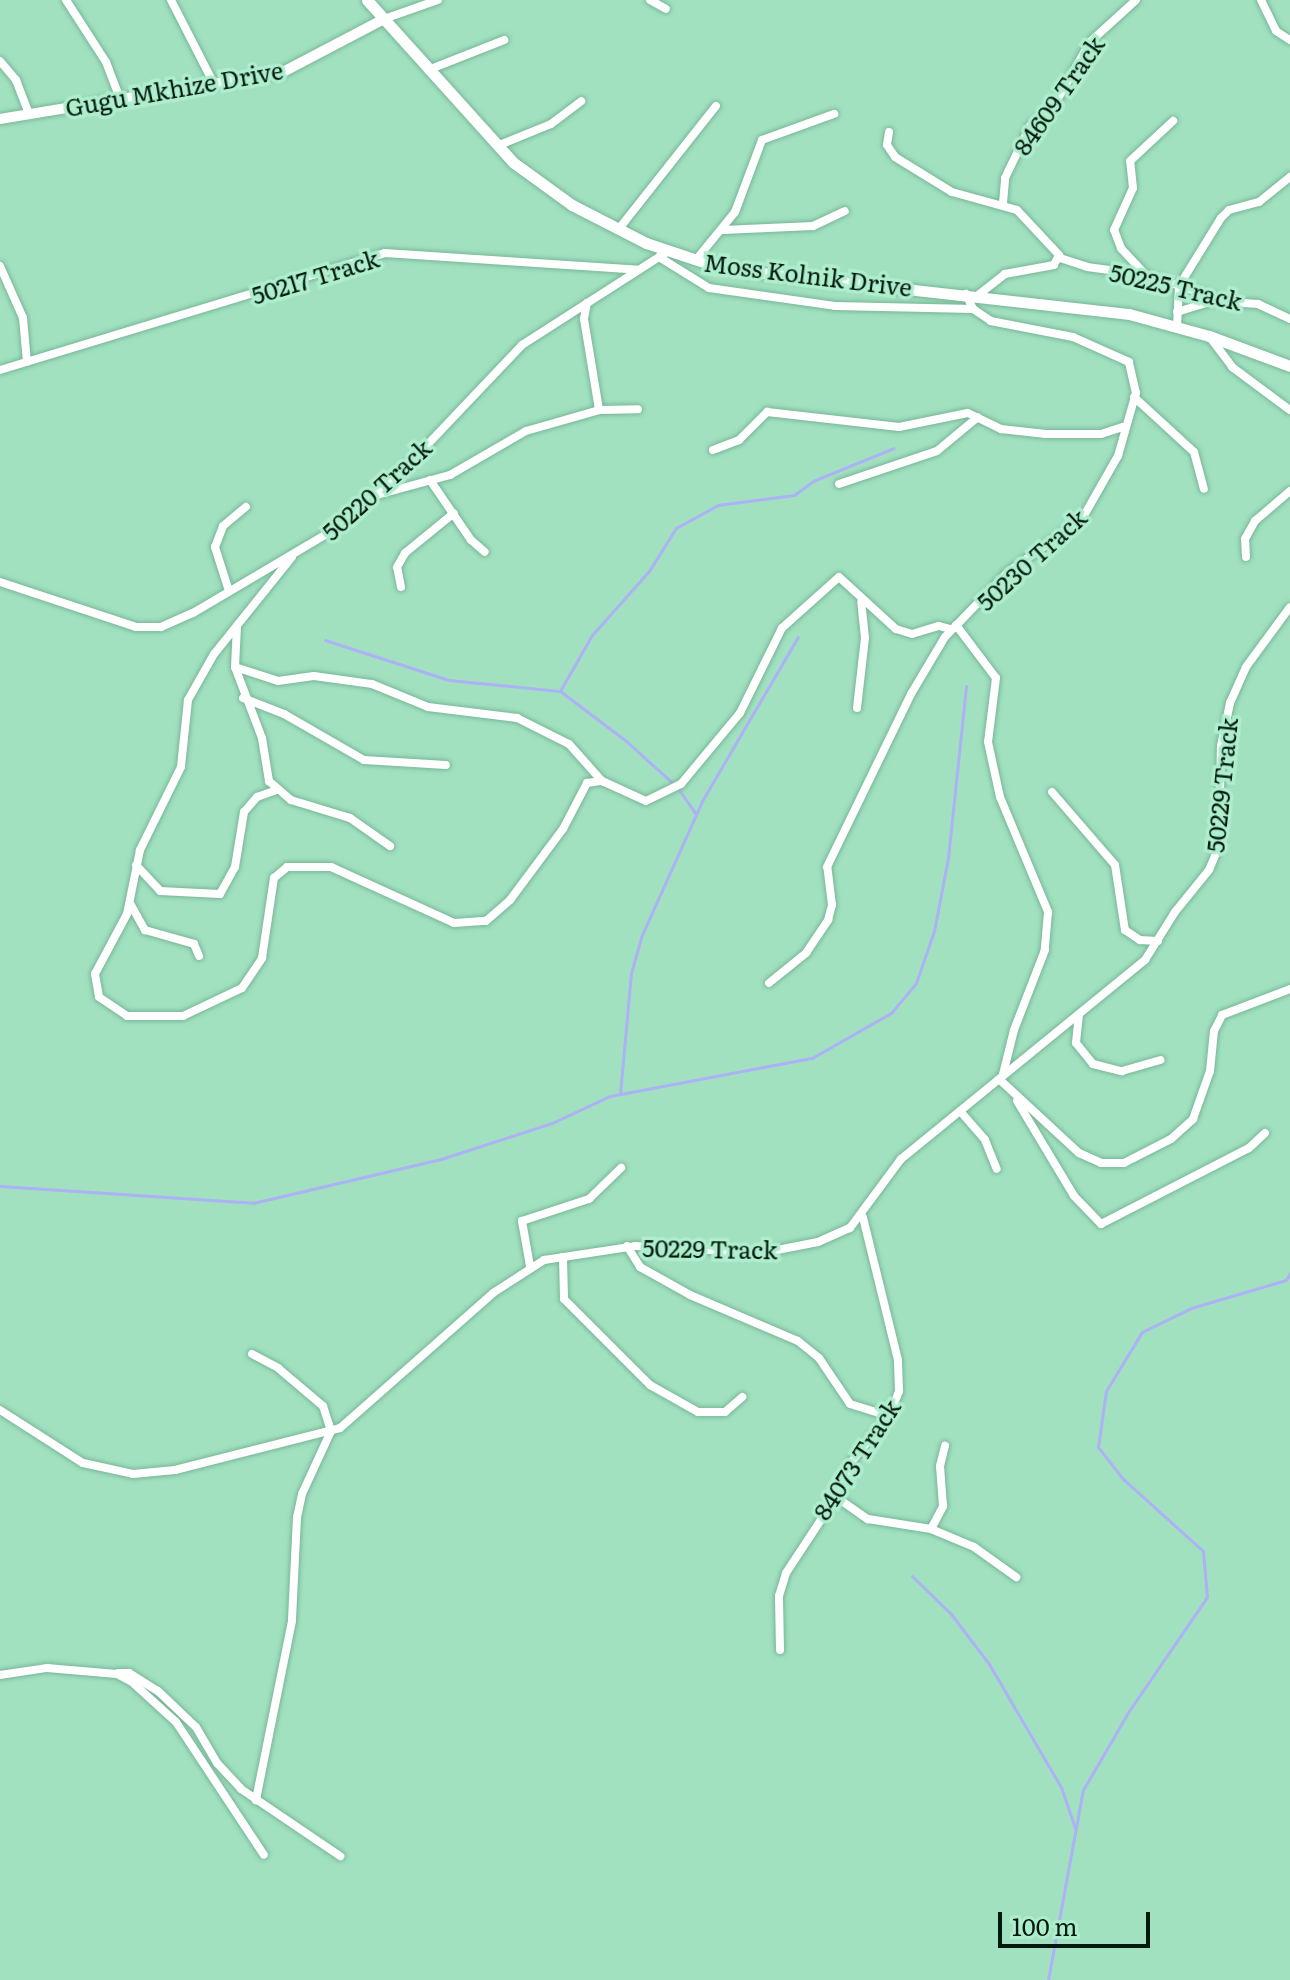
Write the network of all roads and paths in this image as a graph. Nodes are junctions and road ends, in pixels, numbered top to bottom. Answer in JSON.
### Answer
{"nodes":[{"id":1,"x":66,"y":0,"type":"edge"},
{"id":2,"x":171,"y":0,"type":"edge"},
{"id":3,"x":367,"y":0,"type":"edge"},
{"id":4,"x":438,"y":0,"type":"edge"},
{"id":5,"x":650,"y":0,"type":"edge"},
{"id":6,"x":1136,"y":0,"type":"edge"},
{"id":7,"x":1261,"y":0,"type":"edge"},
{"id":8,"x":666,"y":9,"type":"dead end"},
{"id":9,"x":384,"y":19,"type":"junction"},
{"id":10,"x":504,"y":40,"type":"dead end"},
{"id":11,"x":1290,"y":40,"type":"edge"},
{"id":12,"x":0,"y":61,"type":"edge"},
{"id":13,"x":427,"y":71,"type":"junction"},
{"id":14,"x":214,"y":84,"type":"junction"},
{"id":15,"x":120,"y":99,"type":"junction"},
{"id":16,"x":581,"y":101,"type":"dead end"},
{"id":17,"x":716,"y":106,"type":"dead end"},
{"id":18,"x":29,"y":114,"type":"junction"},
{"id":19,"x":834,"y":114,"type":"dead end"},
{"id":20,"x":0,"y":119,"type":"edge"},
{"id":21,"x":1173,"y":121,"type":"dead end"},
{"id":22,"x":889,"y":132,"type":"dead end"},
{"id":23,"x":497,"y":146,"type":"junction"},
{"id":24,"x":1290,"y":177,"type":"edge"},
{"id":25,"x":1003,"y":203,"type":"junction"},
{"id":26,"x":845,"y":211,"type":"dead end"},
{"id":27,"x":618,"y":230,"type":"junction"},
{"id":28,"x":720,"y":231,"type":"junction"},
{"id":29,"x":663,"y":254,"type":"junction"},
{"id":30,"x":1060,"y":258,"type":"junction"},
{"id":31,"x":695,"y":261,"type":"junction"},
{"id":32,"x":0,"y":266,"type":"edge"},
{"id":33,"x":639,"y":270,"type":"junction"},
{"id":34,"x":1146,"y":275,"type":"junction"},
{"id":35,"x":1179,"y":286,"type":"junction"},
{"id":36,"x":966,"y":293,"type":"junction"},
{"id":37,"x":979,"y":294,"type":"junction"},
{"id":38,"x":1220,"y":299,"type":"junction"},
{"id":39,"x":587,"y":303,"type":"junction"},
{"id":40,"x":973,"y":309,"type":"junction"},
{"id":41,"x":1177,"y":312,"type":"junction"},
{"id":42,"x":1290,"y":319,"type":"edge"},
{"id":43,"x":1177,"y":326,"type":"junction"},
{"id":44,"x":1209,"y":336,"type":"junction"},
{"id":45,"x":27,"y":362,"type":"junction"},
{"id":46,"x":1290,"y":366,"type":"edge"},
{"id":47,"x":0,"y":370,"type":"edge"},
{"id":48,"x":1134,"y":397,"type":"junction"},
{"id":49,"x":638,"y":409,"type":"dead end"},
{"id":50,"x":599,"y":410,"type":"junction"},
{"id":51,"x":1290,"y":410,"type":"edge"},
{"id":52,"x":978,"y":417,"type":"junction"},
{"id":53,"x":1123,"y":427,"type":"junction"},
{"id":54,"x":713,"y":450,"type":"dead end"},
{"id":55,"x":430,"y":480,"type":"junction"},
{"id":56,"x":839,"y":484,"type":"dead end"},
{"id":57,"x":1204,"y":489,"type":"dead end"},
{"id":58,"x":1290,"y":491,"type":"edge"},
{"id":59,"x":375,"y":495,"type":"junction"},
{"id":60,"x":246,"y":507,"type":"dead end"},
{"id":61,"x":454,"y":513,"type":"junction"},
{"id":62,"x":485,"y":552,"type":"dead end"},
{"id":63,"x":292,"y":557,"type":"junction"},
{"id":64,"x":1246,"y":557,"type":"dead end"},
{"id":65,"x":0,"y":582,"type":"edge"},
{"id":66,"x":401,"y":587,"type":"dead end"},
{"id":67,"x":229,"y":591,"type":"junction"},
{"id":68,"x":861,"y":602,"type":"junction"},
{"id":69,"x":1290,"y":607,"type":"edge"},
{"id":70,"x":237,"y":625,"type":"junction"},
{"id":71,"x":953,"y":627,"type":"junction"},
{"id":72,"x":235,"y":667,"type":"junction"},
{"id":73,"x":243,"y":698,"type":"junction"},
{"id":74,"x":857,"y":708,"type":"dead end"},
{"id":75,"x":446,"y":765,"type":"dead end"},
{"id":76,"x":602,"y":781,"type":"junction"},
{"id":77,"x":276,"y":790,"type":"junction"},
{"id":78,"x":1052,"y":792,"type":"dead end"},
{"id":79,"x":390,"y":846,"type":"dead end"},
{"id":80,"x":136,"y":865,"type":"junction"},
{"id":81,"x":131,"y":903,"type":"junction"},
{"id":82,"x":1158,"y":941,"type":"junction"},
{"id":83,"x":199,"y":956,"type":"dead end"},
{"id":84,"x":769,"y":983,"type":"dead end"},
{"id":85,"x":1290,"y":989,"type":"edge"},
{"id":86,"x":1079,"y":1012,"type":"junction"},
{"id":87,"x":1160,"y":1060,"type":"dead end"},
{"id":88,"x":1001,"y":1077,"type":"junction"},
{"id":89,"x":1011,"y":1091,"type":"junction"},
{"id":90,"x":960,"y":1111,"type":"junction"},
{"id":91,"x":1265,"y":1133,"type":"dead end"},
{"id":92,"x":621,"y":1168,"type":"dead end"},
{"id":93,"x":997,"y":1169,"type":"dead end"},
{"id":94,"x":863,"y":1217,"type":"junction"},
{"id":95,"x":627,"y":1246,"type":"junction"},
{"id":96,"x":563,"y":1257,"type":"junction"},
{"id":97,"x":530,"y":1266,"type":"junction"},
{"id":98,"x":252,"y":1354,"type":"dead end"},
{"id":99,"x":742,"y":1397,"type":"dead end"},
{"id":100,"x":0,"y":1410,"type":"edge"},
{"id":101,"x":889,"y":1416,"type":"junction"},
{"id":102,"x":331,"y":1431,"type":"junction"},
{"id":103,"x":945,"y":1446,"type":"dead end"},
{"id":104,"x":836,"y":1497,"type":"junction"},
{"id":105,"x":931,"y":1529,"type":"junction"},
{"id":106,"x":1016,"y":1577,"type":"dead end"},
{"id":107,"x":780,"y":1650,"type":"dead end"},
{"id":108,"x":117,"y":1674,"type":"junction"},
{"id":109,"x":0,"y":1675,"type":"edge"},
{"id":110,"x":256,"y":1800,"type":"junction"},
{"id":111,"x":264,"y":1855,"type":"dead end"},
{"id":112,"x":340,"y":1856,"type":"dead end"}],
"edges":[{"from":1,"to":15,"type":"street"},
{"from":2,"to":14,"type":"street"},
{"from":3,"to":9,"type":"main road","name":"Moss Kolnik Drive"},
{"from":4,"to":9,"type":"street"},
{"from":5,"to":8,"type":"street"},
{"from":6,"to":25,"type":"street","name":"84609 Track"},
{"from":7,"to":11,"type":"street"},
{"from":9,"to":13,"type":"main road","name":"Moss Kolnik Drive"},
{"from":9,"to":14,"type":"street","name":"Gugu Mkhize Drive"},
{"from":10,"to":13,"type":"street"},
{"from":12,"to":18,"type":"street"},
{"from":13,"to":23,"type":"main road","name":"Moss Kolnik Drive"},
{"from":14,"to":15,"type":"street","name":"Gugu Mkhize Drive"},
{"from":15,"to":18,"type":"street","name":"Gugu Mkhize Drive"},
{"from":16,"to":23,"type":"street"},
{"from":17,"to":27,"type":"street"},
{"from":18,"to":20,"type":"street","name":"Gugu Mkhize Drive"},
{"from":19,"to":28,"type":"street"},
{"from":21,"to":34,"type":"street"},
{"from":22,"to":25,"type":"street"},
{"from":23,"to":27,"type":"main road","name":"Moss Kolnik Drive"},
{"from":24,"to":35,"type":"street"},
{"from":25,"to":30,"type":"street"},
{"from":26,"to":28,"type":"street"},
{"from":27,"to":29,"type":"main road","name":"Moss Kolnik Drive"},
{"from":28,"to":31,"type":"street"},
{"from":29,"to":31,"type":"main road","name":"Moss Kolnik Drive"},
{"from":29,"to":33,"type":"street","name":"50220 Track"},
{"from":29,"to":40,"type":"street"},
{"from":30,"to":34,"type":"street","name":"50225 Track"},
{"from":30,"to":37,"type":"street"},
{"from":31,"to":36,"type":"main road","name":"Moss Kolnik Drive"},
{"from":32,"to":45,"type":"street"},
{"from":33,"to":39,"type":"street","name":"50220 Track"},
{"from":33,"to":45,"type":"street","name":"50217 Track"},
{"from":34,"to":35,"type":"street","name":"50225 Track"},
{"from":35,"to":38,"type":"street","name":"50225 Track"},
{"from":35,"to":41,"type":"street"},
{"from":36,"to":37,"type":"main road","name":"Moss Kolnik Drive"},
{"from":36,"to":40,"type":"street"},
{"from":37,"to":43,"type":"main road","name":"Moss Kolnik Drive"},
{"from":38,"to":41,"type":"street"},
{"from":38,"to":42,"type":"street","name":"50225 Track"},
{"from":39,"to":50,"type":"street"},
{"from":39,"to":59,"type":"street","name":"50220 Track"},
{"from":40,"to":48,"type":"street"},
{"from":41,"to":43,"type":"street"},
{"from":43,"to":44,"type":"main road","name":"Moss Kolnik Drive"},
{"from":44,"to":46,"type":"main road","name":"Moss Kolnik Drive"},
{"from":44,"to":51,"type":"street"},
{"from":45,"to":47,"type":"street","name":"50217 Track"},
{"from":48,"to":53,"type":"street","name":"50230 Track"},
{"from":48,"to":57,"type":"street"},
{"from":49,"to":50,"type":"street"},
{"from":50,"to":55,"type":"street"},
{"from":52,"to":53,"type":"street"},
{"from":52,"to":54,"type":"street"},
{"from":52,"to":56,"type":"street"},
{"from":53,"to":71,"type":"street","name":"50230 Track"},
{"from":55,"to":59,"type":"street"},
{"from":55,"to":61,"type":"street"},
{"from":58,"to":64,"type":"street"},
{"from":59,"to":63,"type":"street","name":"50220 Track"},
{"from":60,"to":67,"type":"street"},
{"from":61,"to":62,"type":"street"},
{"from":61,"to":66,"type":"street"},
{"from":63,"to":67,"type":"street","name":"50220 Track"},
{"from":63,"to":70,"type":"street"},
{"from":65,"to":67,"type":"street","name":"50220 Track"},
{"from":68,"to":71,"type":"street"},
{"from":68,"to":74,"type":"street"},
{"from":68,"to":76,"type":"street"},
{"from":69,"to":82,"type":"street","name":"50229 Track"},
{"from":70,"to":72,"type":"street"},
{"from":70,"to":80,"type":"street"},
{"from":71,"to":84,"type":"street","name":"50230 Track"},
{"from":71,"to":88,"type":"street"},
{"from":72,"to":73,"type":"street"},
{"from":72,"to":76,"type":"street"},
{"from":73,"to":75,"type":"street"},
{"from":73,"to":77,"type":"street"},
{"from":76,"to":81,"type":"street"},
{"from":77,"to":79,"type":"street"},
{"from":77,"to":80,"type":"street"},
{"from":78,"to":82,"type":"street"},
{"from":80,"to":81,"type":"street"},
{"from":81,"to":83,"type":"street"},
{"from":82,"to":86,"type":"street","name":"50229 Track"},
{"from":85,"to":89,"type":"street"},
{"from":86,"to":87,"type":"street"},
{"from":86,"to":88,"type":"street","name":"50229 Track"},
{"from":88,"to":89,"type":"street"},
{"from":88,"to":90,"type":"street","name":"50229 Track"},
{"from":89,"to":91,"type":"street"},
{"from":90,"to":93,"type":"street"},
{"from":90,"to":94,"type":"street","name":"50229 Track"},
{"from":92,"to":97,"type":"street"},
{"from":94,"to":95,"type":"street","name":"50229 Track"},
{"from":94,"to":101,"type":"street","name":"84073 Track"},
{"from":95,"to":96,"type":"street","name":"50229 Track"},
{"from":95,"to":101,"type":"street"},
{"from":96,"to":97,"type":"street","name":"50229 Track"},
{"from":96,"to":99,"type":"street"},
{"from":97,"to":102,"type":"street","name":"50229 Track"},
{"from":98,"to":102,"type":"street"},
{"from":100,"to":102,"type":"street","name":"50229 Track"},
{"from":101,"to":104,"type":"street","name":"84073 Track"},
{"from":102,"to":110,"type":"street"},
{"from":103,"to":105,"type":"street"},
{"from":104,"to":105,"type":"street"},
{"from":104,"to":107,"type":"street","name":"84073 Track"},
{"from":105,"to":106,"type":"street"},
{"from":108,"to":109,"type":"street"},
{"from":108,"to":110,"type":"street"},
{"from":108,"to":111,"type":"street"},
{"from":110,"to":112,"type":"street"}]}
